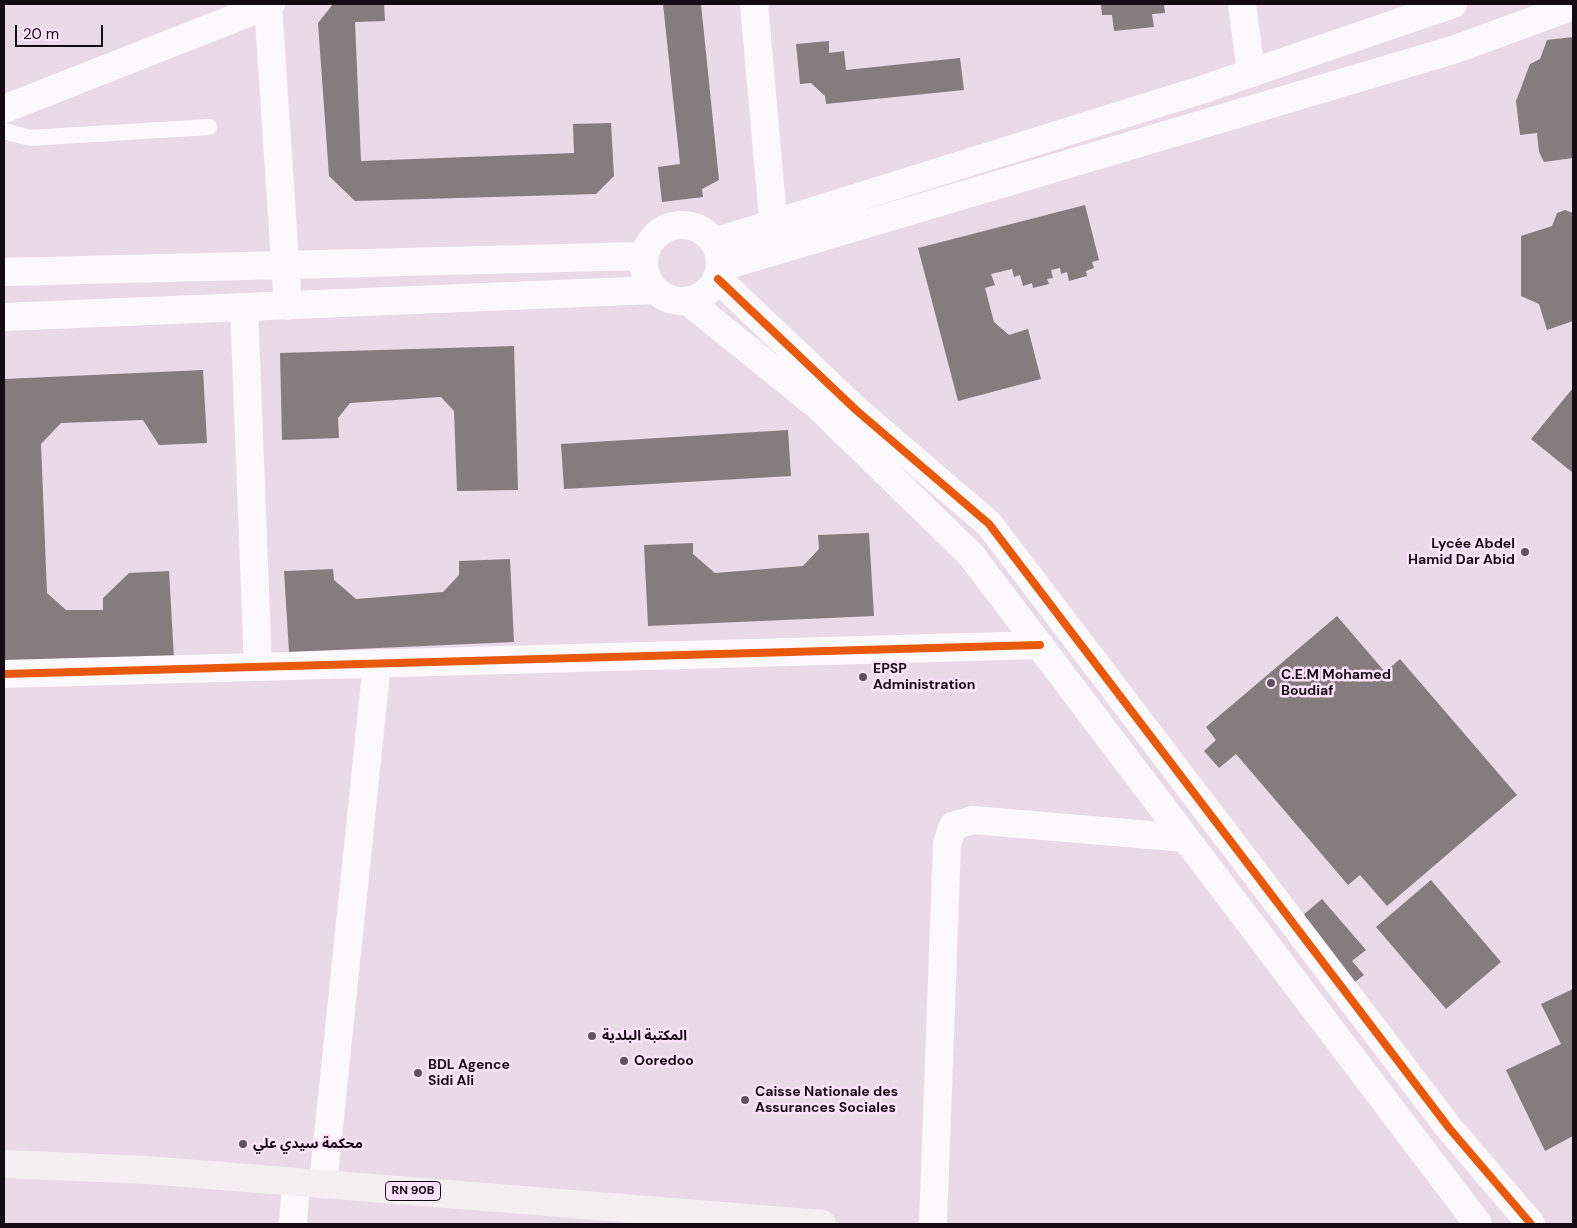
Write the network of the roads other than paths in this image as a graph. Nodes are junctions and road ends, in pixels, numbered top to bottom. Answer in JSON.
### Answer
{"nodes":[{"id":1,"x":270,"y":4,"type":"edge"},
{"id":2,"x":754,"y":4,"type":"edge"},
{"id":3,"x":1242,"y":4,"type":"edge"},
{"id":4,"x":1453,"y":4,"type":"edge"},
{"id":5,"x":1573,"y":6,"type":"edge"},
{"id":6,"x":1517,"y":14,"type":"edge"},
{"id":7,"x":1251,"y":73,"type":"junction"},
{"id":8,"x":4,"y":109,"type":"edge"},
{"id":9,"x":209,"y":127,"type":"dead end"},
{"id":10,"x":4,"y":131,"type":"edge"},
{"id":11,"x":773,"y":223,"type":"junction"},
{"id":12,"x":776,"y":250,"type":"junction"},
{"id":13,"x":644,"y":256,"type":"junction"},
{"id":14,"x":718,"y":262,"type":"junction"},
{"id":15,"x":286,"y":265,"type":"junction"},
{"id":16,"x":4,"y":272,"type":"edge"},
{"id":17,"x":654,"y":290,"type":"junction"},
{"id":18,"x":689,"y":302,"type":"junction"},
{"id":19,"x":288,"y":306,"type":"junction"},
{"id":20,"x":244,"y":308,"type":"junction"},
{"id":21,"x":4,"y":317,"type":"edge"},
{"id":22,"x":1040,"y":645,"type":"junction"},
{"id":23,"x":376,"y":663,"type":"junction"},
{"id":24,"x":258,"y":667,"type":"junction"},
{"id":25,"x":4,"y":674,"type":"edge"},
{"id":26,"x":1185,"y":838,"type":"junction"},
{"id":27,"x":4,"y":1164,"type":"edge"},
{"id":28,"x":296,"y":1182,"type":"junction"},
{"id":29,"x":323,"y":1184,"type":"junction"},
{"id":30,"x":293,"y":1224,"type":"edge"},
{"id":31,"x":822,"y":1224,"type":"edge"},
{"id":32,"x":933,"y":1224,"type":"edge"},
{"id":33,"x":1478,"y":1224,"type":"edge"},
{"id":34,"x":1531,"y":1224,"type":"edge"}],
"edges":[{"from":1,"to":8,"type":"street"},
{"from":1,"to":15,"type":"street"},
{"from":2,"to":11,"type":"street"},
{"from":3,"to":7,"type":"street"},
{"from":4,"to":7,"type":"street"},
{"from":5,"to":6,"type":"street"},
{"from":6,"to":12,"type":"street"},
{"from":7,"to":11,"type":"street"},
{"from":9,"to":10,"type":"lane"},
{"from":11,"to":12,"type":"street"},
{"from":11,"to":14,"type":"street"},
{"from":12,"to":14,"type":"street"},
{"from":13,"to":14,"type":"street"},
{"from":13,"to":15,"type":"street"},
{"from":13,"to":17,"type":"street"},
{"from":14,"to":18,"type":"street"},
{"from":14,"to":34,"type":"street"},
{"from":15,"to":16,"type":"street"},
{"from":15,"to":19,"type":"street"},
{"from":17,"to":18,"type":"street"},
{"from":17,"to":19,"type":"street"},
{"from":18,"to":22,"type":"street"},
{"from":19,"to":20,"type":"street"},
{"from":20,"to":21,"type":"street"},
{"from":20,"to":24,"type":"street"},
{"from":22,"to":23,"type":"street"},
{"from":22,"to":26,"type":"street"},
{"from":23,"to":24,"type":"street"},
{"from":23,"to":29,"type":"street"},
{"from":24,"to":25,"type":"street"},
{"from":26,"to":32,"type":"street"},
{"from":26,"to":33,"type":"street"},
{"from":27,"to":28,"type":"main road","number":"RN 90B"},
{"from":28,"to":29,"type":"main road","number":"RN 90B"},
{"from":28,"to":30,"type":"street"},
{"from":29,"to":31,"type":"main road","number":"RN 90B"}]}
